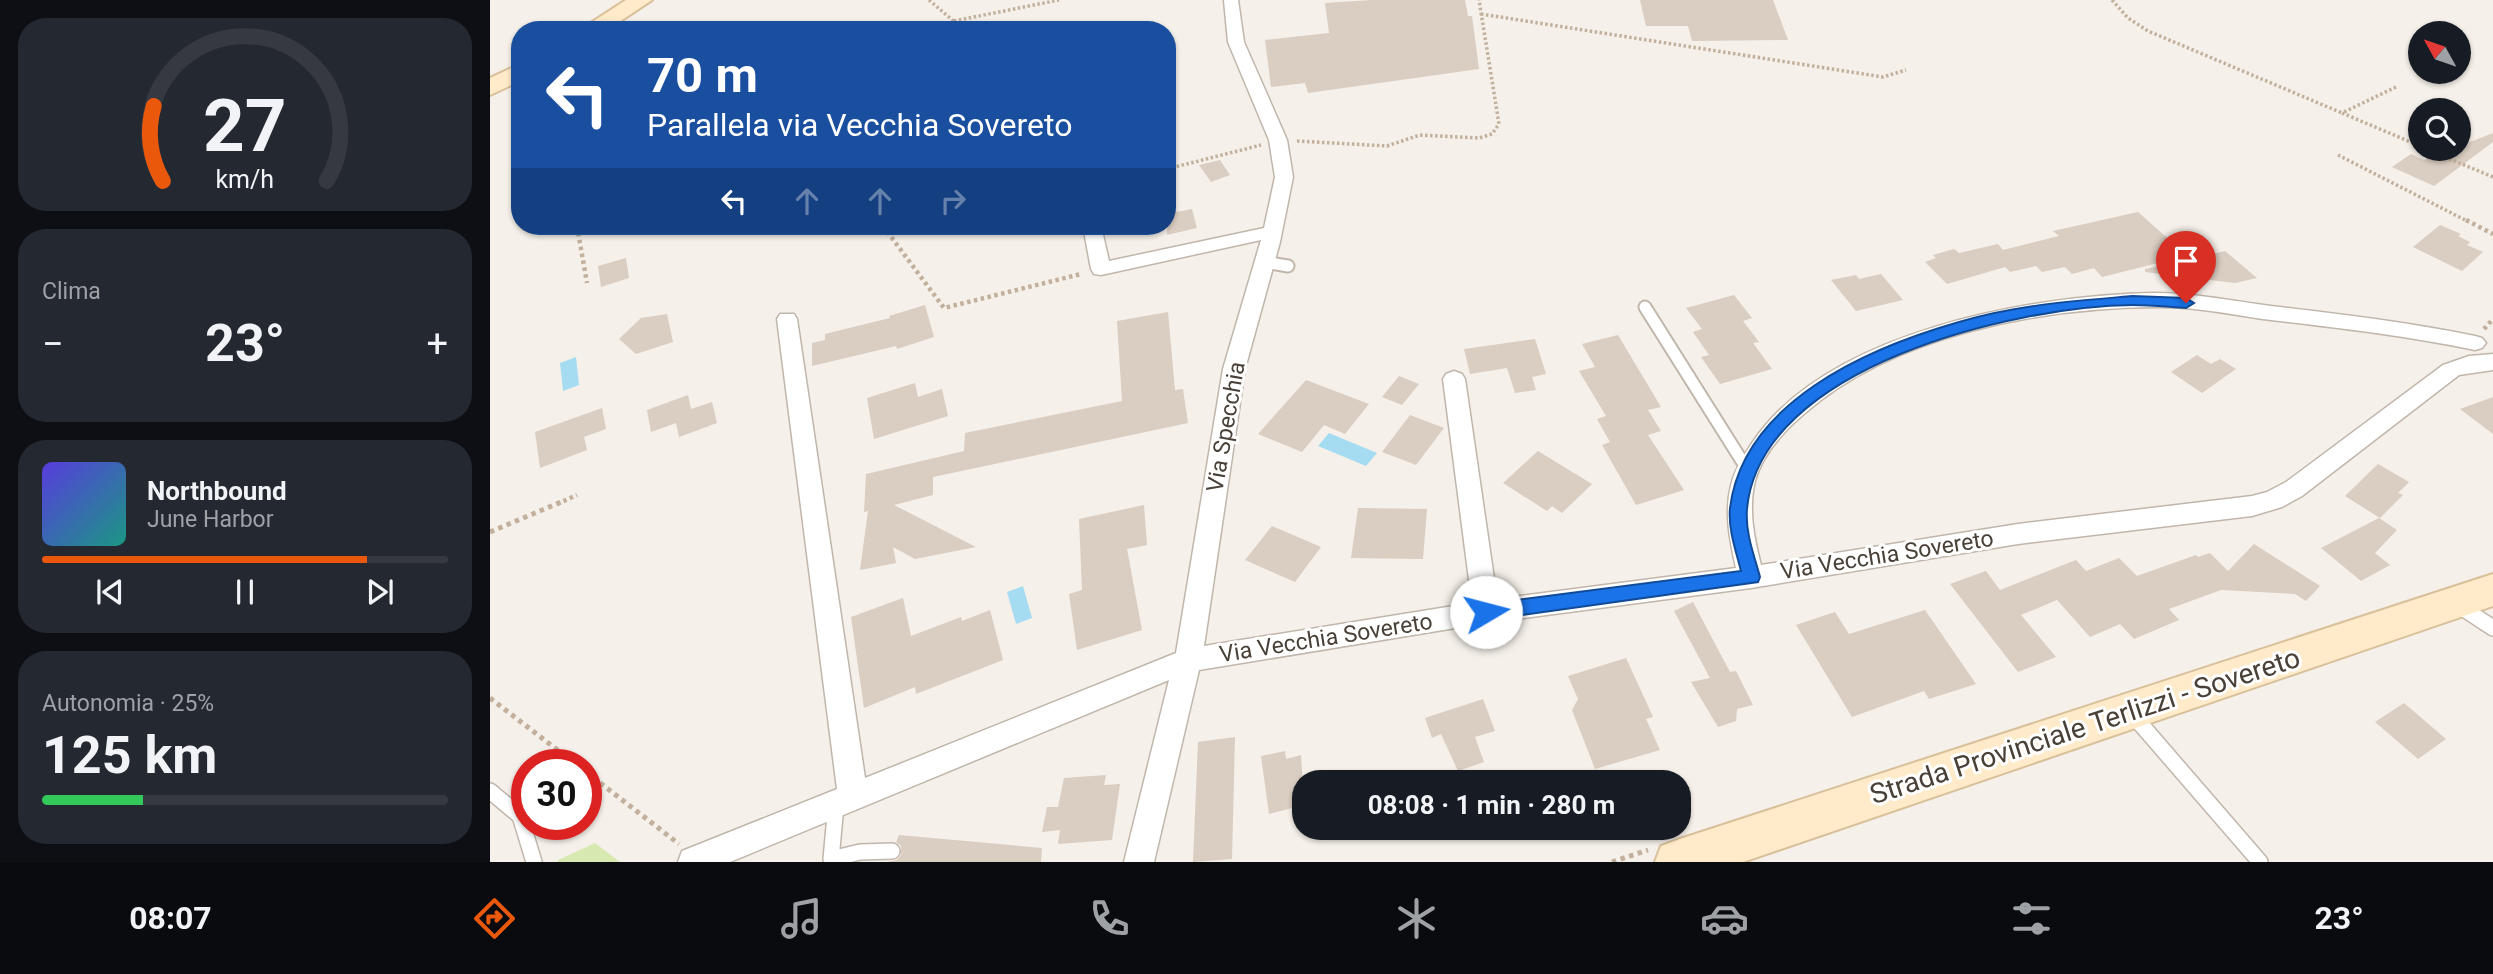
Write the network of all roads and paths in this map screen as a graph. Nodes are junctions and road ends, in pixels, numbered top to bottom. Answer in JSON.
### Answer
{"nodes":[{"id":1,"x":641,"y":0,"type":"edge"},
{"id":2,"x":929,"y":0,"type":"edge"},
{"id":3,"x":1059,"y":0,"type":"edge"},
{"id":4,"x":1231,"y":0,"type":"edge"},
{"id":5,"x":1479,"y":0,"type":"edge"},
{"id":6,"x":2112,"y":0,"type":"edge"},
{"id":7,"x":1481,"y":14,"type":"junction"},
{"id":8,"x":954,"y":20,"type":"joint"},
{"id":9,"x":606,"y":21,"type":"edge"},
{"id":10,"x":1906,"y":70,"type":"dead end"},
{"id":11,"x":511,"y":76,"type":"edge"},
{"id":12,"x":2396,"y":87,"type":"dead end"},
{"id":13,"x":490,"y":88,"type":"edge"},
{"id":14,"x":2342,"y":113,"type":"junction"},
{"id":15,"x":1278,"y":140,"type":"junction"},
{"id":16,"x":2408,"y":141,"type":"edge"},
{"id":17,"x":2339,"y":155,"type":"dead end"},
{"id":18,"x":2455,"y":161,"type":"edge"},
{"id":19,"x":1176,"y":167,"type":"edge"},
{"id":20,"x":2493,"y":177,"type":"edge"},
{"id":21,"x":1270,"y":232,"type":"junction"},
{"id":22,"x":2493,"y":234,"type":"edge"},
{"id":23,"x":579,"y":235,"type":"edge"},
{"id":24,"x":890,"y":235,"type":"edge"},
{"id":25,"x":1094,"y":235,"type":"edge"},
{"id":26,"x":1264,"y":262,"type":"junction"},
{"id":27,"x":1288,"y":266,"type":"dead end"},
{"id":28,"x":1101,"y":269,"type":"junction"},
{"id":29,"x":587,"y":283,"type":"dead end"},
{"id":30,"x":1645,"y":307,"type":"dead end"},
{"id":31,"x":787,"y":319,"type":"dead end"},
{"id":32,"x":2475,"y":343,"type":"dead end"},
{"id":33,"x":2493,"y":362,"type":"edge"},
{"id":34,"x":1454,"y":379,"type":"dead end"},
{"id":35,"x":1747,"y":469,"type":"junction"},
{"id":36,"x":577,"y":495,"type":"dead end"},
{"id":37,"x":490,"y":532,"type":"edge"},
{"id":38,"x":1751,"y":577,"type":"junction"},
{"id":39,"x":2493,"y":590,"type":"edge"},
{"id":40,"x":2455,"y":602,"type":"junction"},
{"id":41,"x":1486,"y":612,"type":"junction"},
{"id":42,"x":2493,"y":628,"type":"edge"},
{"id":43,"x":1188,"y":660,"type":"junction"},
{"id":44,"x":490,"y":698,"type":"edge"},
{"id":45,"x":2129,"y":711,"type":"junction"},
{"id":46,"x":556,"y":749,"type":"edge"},
{"id":47,"x":602,"y":785,"type":"edge"},
{"id":48,"x":490,"y":791,"type":"edge"},
{"id":49,"x":845,"y":802,"type":"junction"},
{"id":50,"x":892,"y":851,"type":"dead end"},
{"id":51,"x":696,"y":861,"type":"edge"},
{"id":52,"x":534,"y":862,"type":"edge"},
{"id":53,"x":1139,"y":862,"type":"edge"},
{"id":54,"x":1676,"y":862,"type":"edge"},
{"id":55,"x":2260,"y":862,"type":"edge"}],
"edges":[{"from":1,"to":9,"type":"main road"},
{"from":2,"to":8,"type":"path"},
{"from":3,"to":8,"type":"path"},
{"from":4,"to":15,"type":"street","name":"Via Specchia"},
{"from":5,"to":7,"type":"path"},
{"from":6,"to":14,"type":"path"},
{"from":7,"to":10,"type":"path"},
{"from":7,"to":15,"type":"path"},
{"from":11,"to":13,"type":"main road"},
{"from":12,"to":14,"type":"path"},
{"from":14,"to":16,"type":"path"},
{"from":15,"to":19,"type":"path"},
{"from":15,"to":21,"type":"street","name":"Via Specchia"},
{"from":17,"to":22,"type":"path"},
{"from":18,"to":20,"type":"path"},
{"from":21,"to":26,"type":"street","name":"Via Specchia"},
{"from":21,"to":28,"type":"street"},
{"from":23,"to":29,"type":"path"},
{"from":24,"to":28,"type":"path"},
{"from":25,"to":28,"type":"street"},
{"from":26,"to":27,"type":"lane"},
{"from":26,"to":43,"type":"street","name":"Via Specchia"},
{"from":30,"to":35,"type":"lane"},
{"from":31,"to":49,"type":"street"},
{"from":32,"to":35,"type":"street"},
{"from":33,"to":38,"type":"street","name":"Via Vecchia Sovereto"},
{"from":34,"to":41,"type":"street"},
{"from":35,"to":38,"type":"street"},
{"from":36,"to":37,"type":"path"},
{"from":38,"to":41,"type":"street","name":"Via Vecchia Sovereto"},
{"from":39,"to":40,"type":"main road","name":"Strada Provinciale Terlizzi - Sovereto"},
{"from":40,"to":42,"type":"lane"},
{"from":40,"to":45,"type":"main road","name":"Strada Provinciale Terlizzi - Sovereto"},
{"from":41,"to":43,"type":"street","name":"Via Vecchia Sovereto"},
{"from":43,"to":49,"type":"street","name":"Via Vecchia Sovereto"},
{"from":43,"to":53,"type":"street","name":"Via Specchia"},
{"from":44,"to":46,"type":"path"},
{"from":45,"to":54,"type":"main road","name":"Strada Provinciale Terlizzi - Sovereto"},
{"from":45,"to":55,"type":"lane"},
{"from":47,"to":51,"type":"path"},
{"from":48,"to":52,"type":"lane"},
{"from":49,"to":50,"type":"lane"},
{"from":49,"to":51,"type":"street","name":"Via Vecchia Sovereto"}]}
